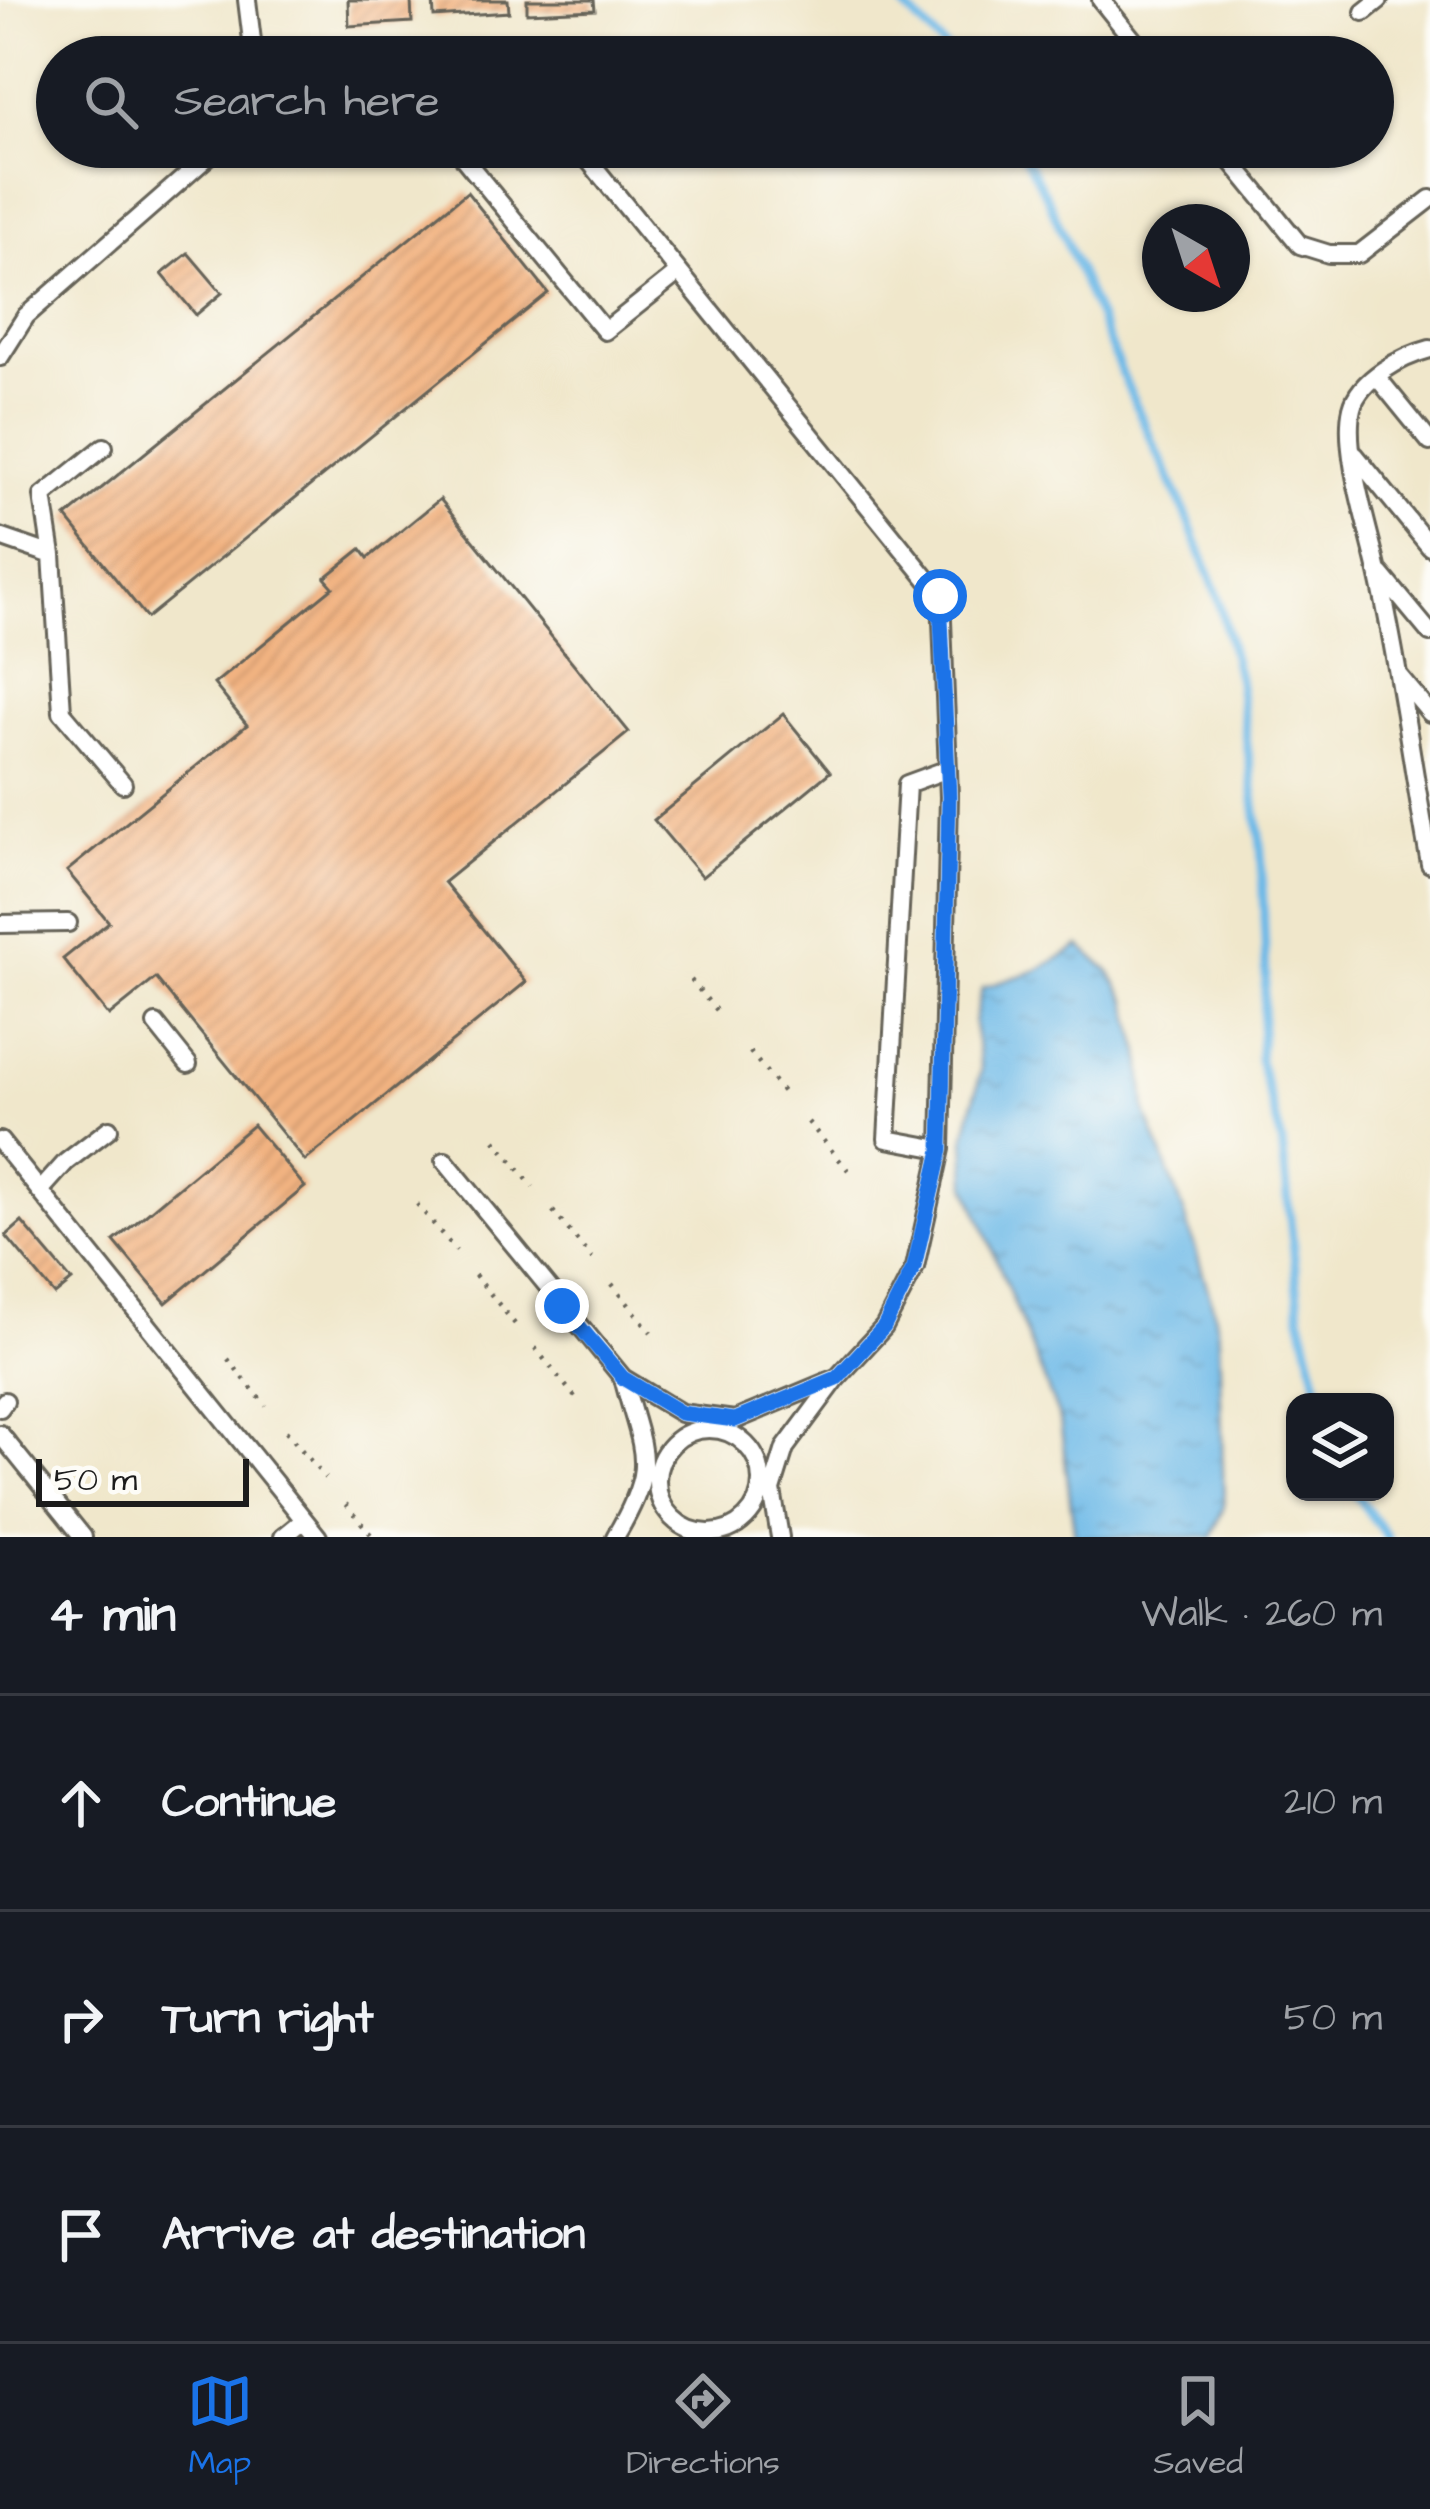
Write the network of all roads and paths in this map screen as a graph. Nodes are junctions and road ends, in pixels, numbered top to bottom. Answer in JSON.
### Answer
{"nodes":[{"id":1,"x":247,"y":0,"type":"edge"},
{"id":2,"x":1101,"y":0,"type":"edge"},
{"id":3,"x":251,"y":36,"type":"edge"},
{"id":4,"x":1130,"y":36,"type":"edge"},
{"id":5,"x":194,"y":168,"type":"edge"},
{"id":6,"x":472,"y":168,"type":"edge"},
{"id":7,"x":595,"y":168,"type":"edge"},
{"id":8,"x":1237,"y":168,"type":"edge"},
{"id":9,"x":1430,"y":199,"type":"edge"},
{"id":10,"x":679,"y":272,"type":"junction"},
{"id":11,"x":1430,"y":349,"type":"edge"},
{"id":12,"x":0,"y":357,"type":"edge"},
{"id":13,"x":1377,"y":377,"type":"junction"},
{"id":14,"x":1430,"y":442,"type":"edge"},
{"id":15,"x":104,"y":447,"type":"dead end"},
{"id":16,"x":1354,"y":454,"type":"junction"},
{"id":17,"x":0,"y":537,"type":"edge"},
{"id":18,"x":1430,"y":547,"type":"edge"},
{"id":19,"x":52,"y":555,"type":"junction"},
{"id":20,"x":1378,"y":571,"type":"junction"},
{"id":21,"x":1430,"y":633,"type":"edge"},
{"id":22,"x":1398,"y":674,"type":"junction"},
{"id":23,"x":1430,"y":713,"type":"edge"},
{"id":24,"x":948,"y":769,"type":"junction"},
{"id":25,"x":1415,"y":782,"type":"junction"},
{"id":26,"x":123,"y":784,"type":"dead end"},
{"id":27,"x":1430,"y":800,"type":"edge"},
{"id":28,"x":1430,"y":864,"type":"edge"},
{"id":29,"x":68,"y":923,"type":"dead end"},
{"id":30,"x":0,"y":924,"type":"edge"},
{"id":31,"x":691,"y":980,"type":"dead end"},
{"id":32,"x":719,"y":1014,"type":"dead end"},
{"id":33,"x":156,"y":1024,"type":"dead end"},
{"id":34,"x":750,"y":1052,"type":"dead end"},
{"id":35,"x":188,"y":1064,"type":"dead end"},
{"id":36,"x":788,"y":1098,"type":"dead end"},
{"id":37,"x":808,"y":1122,"type":"dead end"},
{"id":38,"x":109,"y":1129,"type":"dead end"},
{"id":39,"x":495,"y":1140,"type":"dead end"},
{"id":40,"x":0,"y":1141,"type":"edge"},
{"id":41,"x":941,"y":1150,"type":"junction"},
{"id":42,"x":445,"y":1161,"type":"dead end"},
{"id":43,"x":848,"y":1170,"type":"dead end"},
{"id":44,"x":533,"y":1187,"type":"dead end"},
{"id":45,"x":40,"y":1191,"type":"junction"},
{"id":46,"x":417,"y":1204,"type":"dead end"},
{"id":47,"x":553,"y":1211,"type":"dead end"},
{"id":48,"x":456,"y":1251,"type":"dead end"},
{"id":49,"x":592,"y":1259,"type":"dead end"},
{"id":50,"x":475,"y":1275,"type":"dead end"},
{"id":51,"x":612,"y":1284,"type":"dead end"},
{"id":52,"x":515,"y":1324,"type":"dead end"},
{"id":53,"x":652,"y":1332,"type":"dead end"},
{"id":54,"x":535,"y":1348,"type":"dead end"},
{"id":55,"x":228,"y":1359,"type":"dead end"},
{"id":56,"x":623,"y":1378,"type":"junction"},
{"id":57,"x":837,"y":1378,"type":"junction"},
{"id":58,"x":575,"y":1397,"type":"dead end"},
{"id":59,"x":266,"y":1406,"type":"dead end"},
{"id":60,"x":712,"y":1417,"type":"junction"},
{"id":61,"x":286,"y":1431,"type":"dead end"},
{"id":62,"x":0,"y":1434,"type":"edge"},
{"id":63,"x":686,"y":1434,"type":"junction"},
{"id":64,"x":734,"y":1435,"type":"junction"},
{"id":65,"x":326,"y":1478,"type":"dead end"},
{"id":66,"x":766,"y":1483,"type":"junction"},
{"id":67,"x":651,"y":1486,"type":"junction"},
{"id":68,"x":346,"y":1504,"type":"dead end"},
{"id":69,"x":304,"y":1520,"type":"junction"},
{"id":70,"x":687,"y":1531,"type":"edge"},
{"id":71,"x":718,"y":1534,"type":"edge"},
{"id":72,"x":82,"y":1537,"type":"edge"},
{"id":73,"x":283,"y":1537,"type":"edge"},
{"id":74,"x":318,"y":1537,"type":"edge"},
{"id":75,"x":373,"y":1537,"type":"edge"},
{"id":76,"x":615,"y":1537,"type":"edge"},
{"id":77,"x":780,"y":1537,"type":"edge"}],
"edges":[{"from":1,"to":3,"type":"lane"},
{"from":2,"to":4,"type":"lane"},
{"from":5,"to":12,"type":"lane"},
{"from":6,"to":10,"type":"lane"},
{"from":7,"to":10,"type":"lane"},
{"from":8,"to":9,"type":"lane"},
{"from":10,"to":24,"type":"lane"},
{"from":11,"to":13,"type":"lane"},
{"from":13,"to":14,"type":"lane"},
{"from":13,"to":16,"type":"lane"},
{"from":15,"to":19,"type":"lane"},
{"from":16,"to":18,"type":"lane"},
{"from":16,"to":20,"type":"lane"},
{"from":17,"to":19,"type":"lane"},
{"from":19,"to":26,"type":"lane"},
{"from":20,"to":21,"type":"lane"},
{"from":20,"to":22,"type":"lane"},
{"from":22,"to":23,"type":"lane"},
{"from":22,"to":25,"type":"lane"},
{"from":24,"to":41,"type":"lane"},
{"from":24,"to":41,"type":"lane"},
{"from":25,"to":27,"type":"lane"},
{"from":25,"to":28,"type":"lane"},
{"from":29,"to":30,"type":"lane"},
{"from":31,"to":32,"type":"path"},
{"from":33,"to":35,"type":"lane"},
{"from":34,"to":36,"type":"path"},
{"from":37,"to":43,"type":"path"},
{"from":38,"to":45,"type":"lane"},
{"from":39,"to":44,"type":"path"},
{"from":40,"to":45,"type":"lane"},
{"from":41,"to":57,"type":"lane"},
{"from":42,"to":56,"type":"lane"},
{"from":45,"to":69,"type":"lane"},
{"from":46,"to":48,"type":"path"},
{"from":47,"to":49,"type":"path"},
{"from":50,"to":52,"type":"path"},
{"from":51,"to":53,"type":"path"},
{"from":54,"to":58,"type":"path"},
{"from":55,"to":59,"type":"path"},
{"from":56,"to":60,"type":"lane"},
{"from":56,"to":67,"type":"lane"},
{"from":57,"to":60,"type":"lane"},
{"from":57,"to":66,"type":"lane"},
{"from":60,"to":63,"type":"lane"},
{"from":60,"to":64,"type":"lane"},
{"from":61,"to":65,"type":"path"},
{"from":62,"to":72,"type":"lane"},
{"from":63,"to":64,"type":"lane"},
{"from":63,"to":67,"type":"lane"},
{"from":64,"to":66,"type":"lane"},
{"from":66,"to":71,"type":"lane"},
{"from":66,"to":77,"type":"lane"},
{"from":67,"to":70,"type":"lane"},
{"from":67,"to":76,"type":"lane"},
{"from":68,"to":75,"type":"path"},
{"from":69,"to":73,"type":"lane"},
{"from":69,"to":74,"type":"lane"},
{"from":70,"to":71,"type":"lane"}]}
